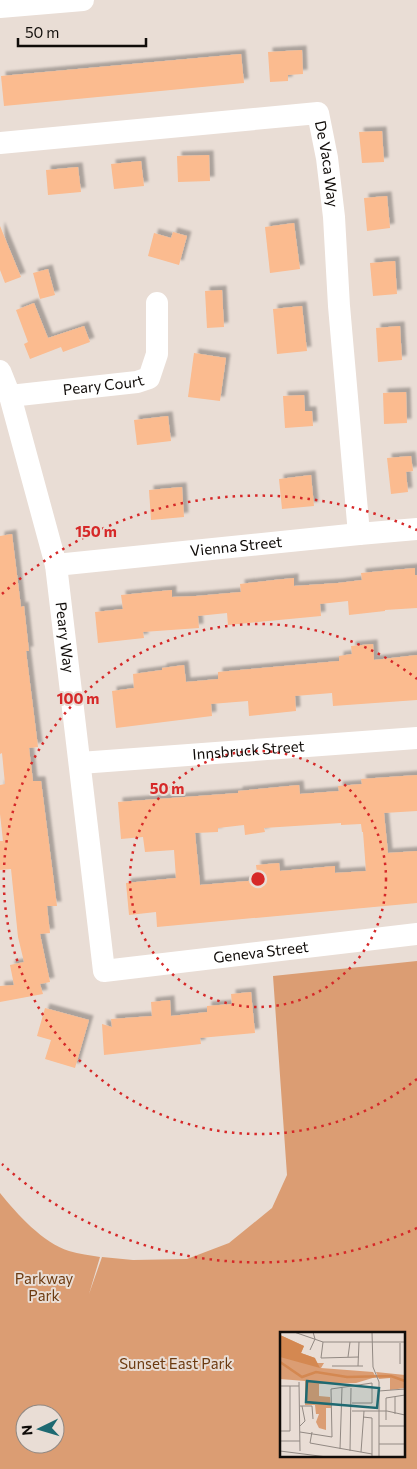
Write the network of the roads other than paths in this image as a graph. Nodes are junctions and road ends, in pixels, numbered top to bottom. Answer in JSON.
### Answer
{"nodes":[{"id":1,"x":76,"y":0,"type":"edge"},
{"id":2,"x":0,"y":8,"type":"edge"},
{"id":3,"x":0,"y":143,"type":"edge"},
{"id":4,"x":157,"y":303,"type":"dead end"},
{"id":5,"x":0,"y":371,"type":"edge"},
{"id":6,"x":10,"y":396,"type":"junction"},
{"id":7,"x":417,"y":529,"type":"edge"},
{"id":8,"x":359,"y":534,"type":"junction"},
{"id":9,"x":56,"y":565,"type":"junction"},
{"id":10,"x":417,"y":738,"type":"edge"},
{"id":11,"x":80,"y":763,"type":"junction"},
{"id":12,"x":417,"y":934,"type":"edge"},
{"id":13,"x":104,"y":970,"type":"joint"}],
"edges":[{"from":1,"to":2,"type":"street"},
{"from":3,"to":8,"type":"street","name":"De Vaca Way"},
{"from":4,"to":6,"type":"street","name":"Peary Court"},
{"from":5,"to":6,"type":"street","name":"Peary Way"},
{"from":6,"to":9,"type":"street","name":"Peary Way"},
{"from":7,"to":8,"type":"street","name":"Vienna Street"},
{"from":8,"to":9,"type":"street","name":"Vienna Street"},
{"from":9,"to":11,"type":"street","name":"Peary Way"},
{"from":10,"to":11,"type":"street","name":"Innsbruck Street"},
{"from":11,"to":13,"type":"street","name":"Peary Way"},
{"from":12,"to":13,"type":"street","name":"Geneva Street"}]}
